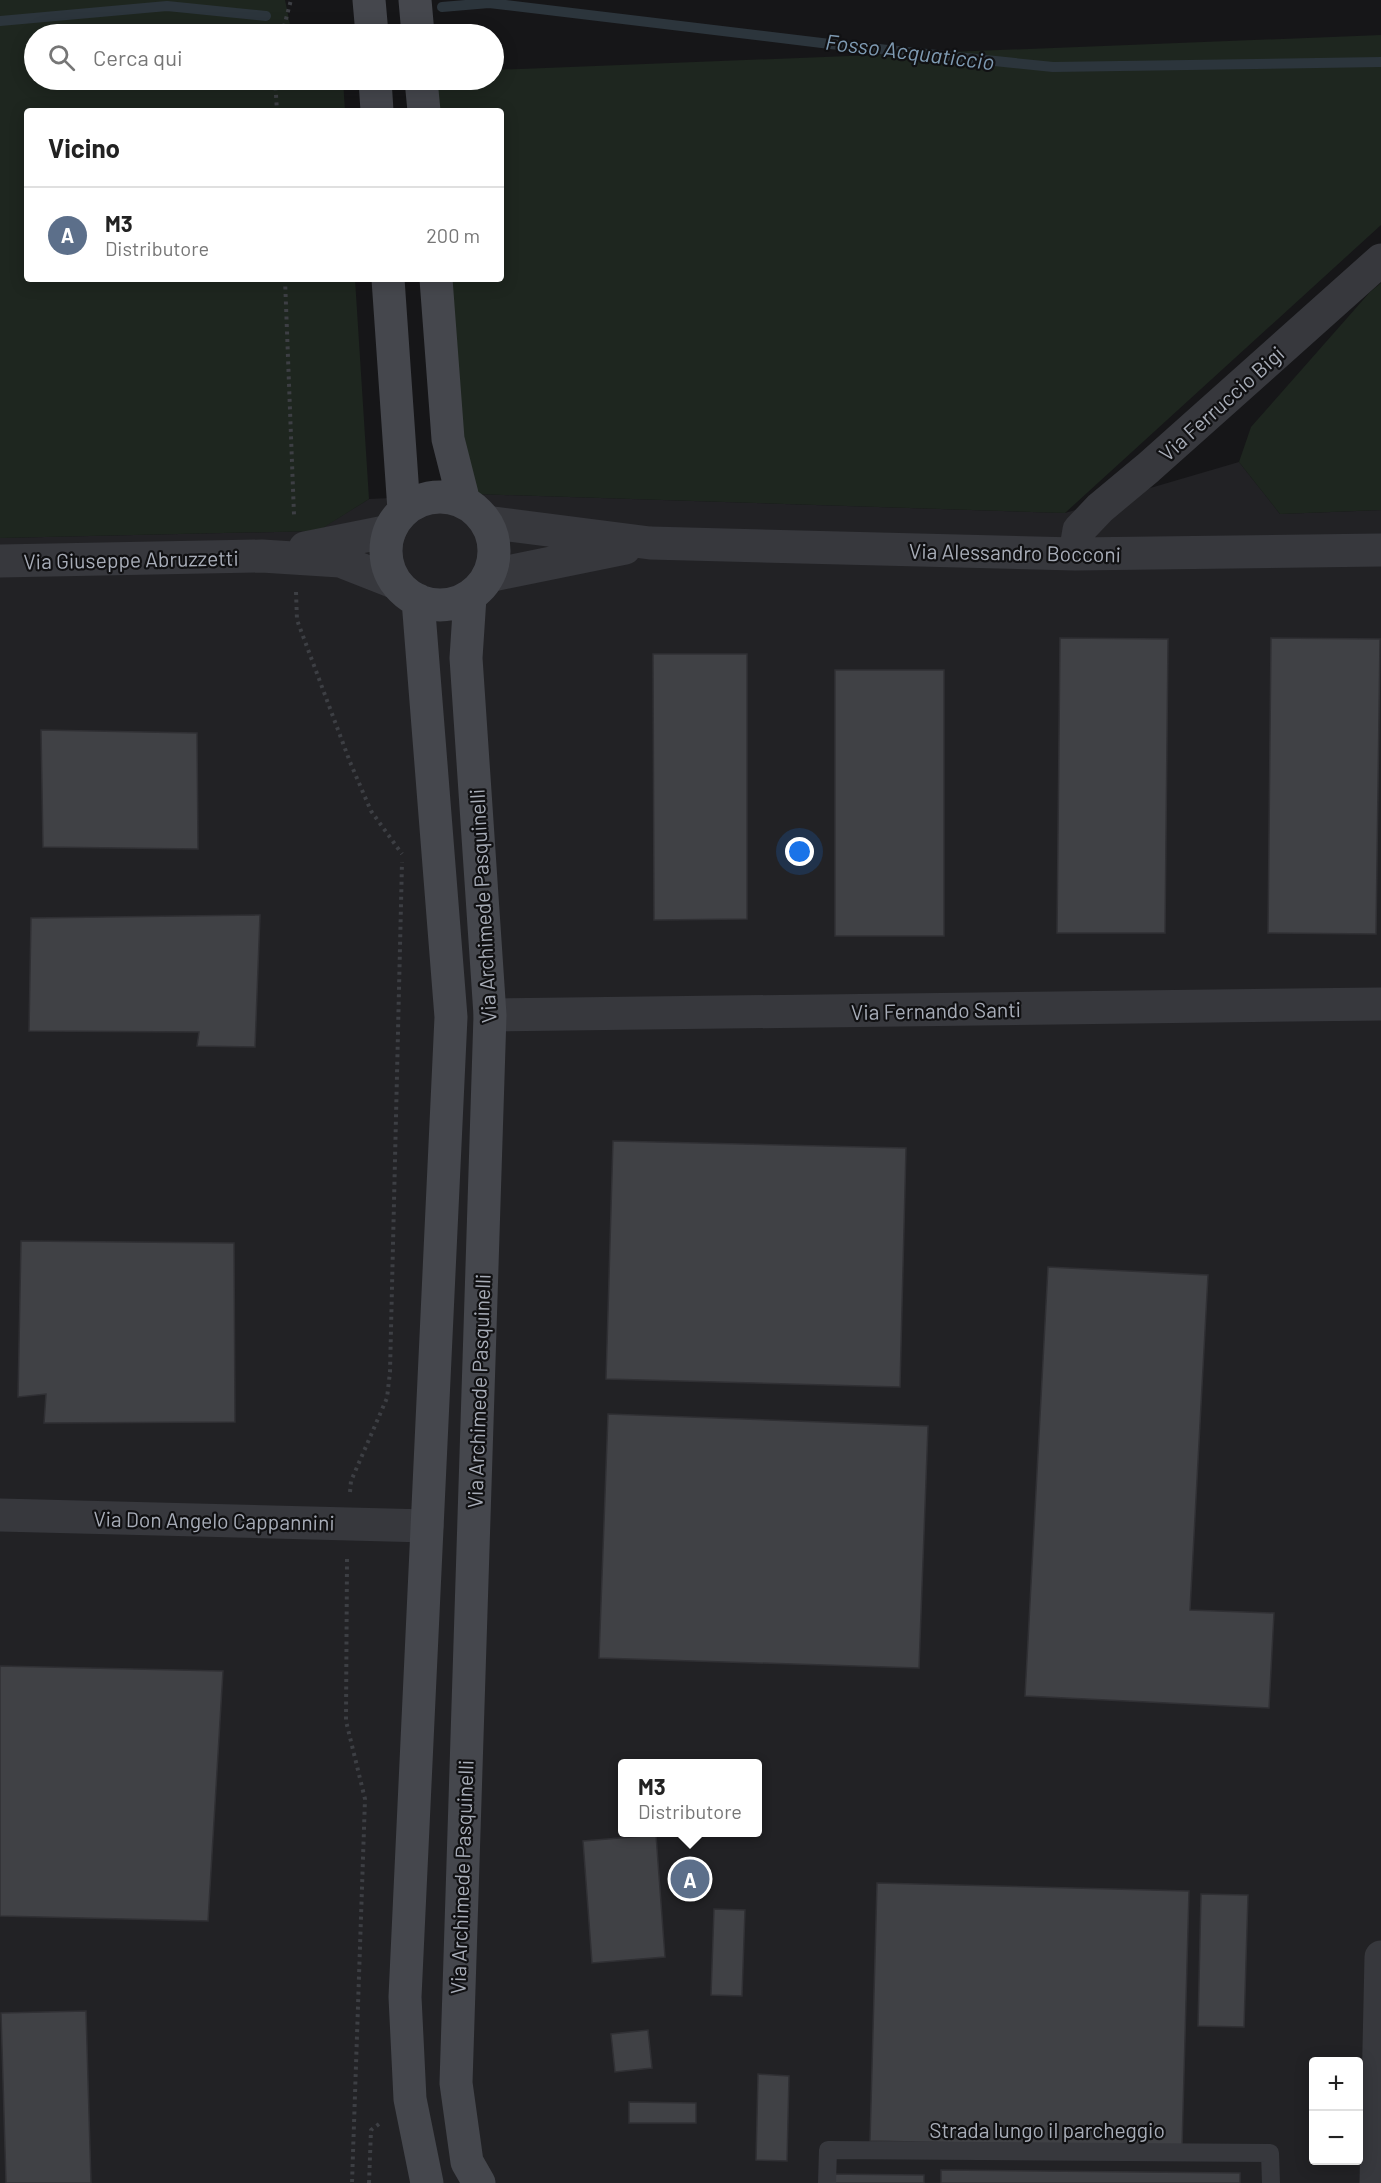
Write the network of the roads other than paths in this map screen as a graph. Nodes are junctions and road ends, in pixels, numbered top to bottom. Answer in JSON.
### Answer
{"nodes":[{"id":1,"x":369,"y":0,"type":"edge"},
{"id":2,"x":415,"y":0,"type":"edge"},
{"id":3,"x":371,"y":24,"type":"edge"},
{"id":4,"x":417,"y":24,"type":"edge"},
{"id":5,"x":376,"y":90,"type":"edge"},
{"id":6,"x":423,"y":90,"type":"edge"},
{"id":7,"x":377,"y":108,"type":"edge"},
{"id":8,"x":424,"y":108,"type":"edge"},
{"id":9,"x":1381,"y":260,"type":"edge"},
{"id":10,"x":388,"y":282,"type":"edge"},
{"id":11,"x":436,"y":282,"type":"edge"},
{"id":12,"x":475,"y":512,"type":"junction"},
{"id":13,"x":397,"y":521,"type":"junction"},
{"id":14,"x":650,"y":543,"type":"junction"},
{"id":15,"x":1381,"y":550,"type":"edge"},
{"id":16,"x":295,"y":554,"type":"junction"},
{"id":17,"x":1075,"y":554,"type":"junction"},
{"id":18,"x":0,"y":561,"type":"edge"},
{"id":19,"x":479,"y":587,"type":"junction"},
{"id":20,"x":407,"y":592,"type":"junction"},
{"id":21,"x":1381,"y":1004,"type":"edge"},
{"id":22,"x":490,"y":1015,"type":"junction"},
{"id":23,"x":0,"y":1515,"type":"edge"},
{"id":24,"x":428,"y":1526,"type":"junction"},
{"id":25,"x":1381,"y":1957,"type":"edge"},
{"id":26,"x":427,"y":2183,"type":"edge"},
{"id":27,"x":479,"y":2183,"type":"edge"},
{"id":28,"x":827,"y":2183,"type":"edge"},
{"id":29,"x":1271,"y":2183,"type":"edge"},
{"id":30,"x":1376,"y":2183,"type":"edge"}],
"edges":[{"from":1,"to":3,"type":"main road"},
{"from":2,"to":4,"type":"main road"},
{"from":5,"to":7,"type":"main road"},
{"from":6,"to":8,"type":"main road"},
{"from":9,"to":17,"type":"street","name":"Via Ferruccio Bigi"},
{"from":10,"to":13,"type":"main road","name":"Via Archimede Pasquinelli"},
{"from":11,"to":12,"type":"main road","name":"Via Archimede Pasquinelli"},
{"from":12,"to":13,"type":"main road"},
{"from":12,"to":14,"type":"street","name":"Via Alessandro Bocconi"},
{"from":12,"to":19,"type":"main road","name":"Via Archimede Pasquinelli"},
{"from":13,"to":16,"type":"street","name":"Via Giuseppe Abruzzetti"},
{"from":13,"to":20,"type":"main road","name":"Via Archimede Pasquinelli"},
{"from":14,"to":17,"type":"street","name":"Via Alessandro Bocconi"},
{"from":14,"to":19,"type":"street","name":"Via Alessandro Bocconi"},
{"from":15,"to":17,"type":"street","name":"Via Alessandro Bocconi"},
{"from":16,"to":18,"type":"street","name":"Via Giuseppe Abruzzetti"},
{"from":16,"to":20,"type":"street","name":"Via Giuseppe Abruzzetti"},
{"from":19,"to":20,"type":"main road"},
{"from":19,"to":22,"type":"main road","name":"Via Archimede Pasquinelli"},
{"from":20,"to":24,"type":"main road","name":"Via Archimede Pasquinelli"},
{"from":21,"to":22,"type":"street","name":"Via Fernando Santi"},
{"from":22,"to":27,"type":"main road","name":"Via Archimede Pasquinelli"},
{"from":23,"to":24,"type":"street","name":"Via Don Angelo Cappannini"},
{"from":24,"to":26,"type":"main road","name":"Via Archimede Pasquinelli"},
{"from":25,"to":30,"type":"street"},
{"from":28,"to":29,"type":"lane","name":"Strada lungo il parcheggio"}]}
